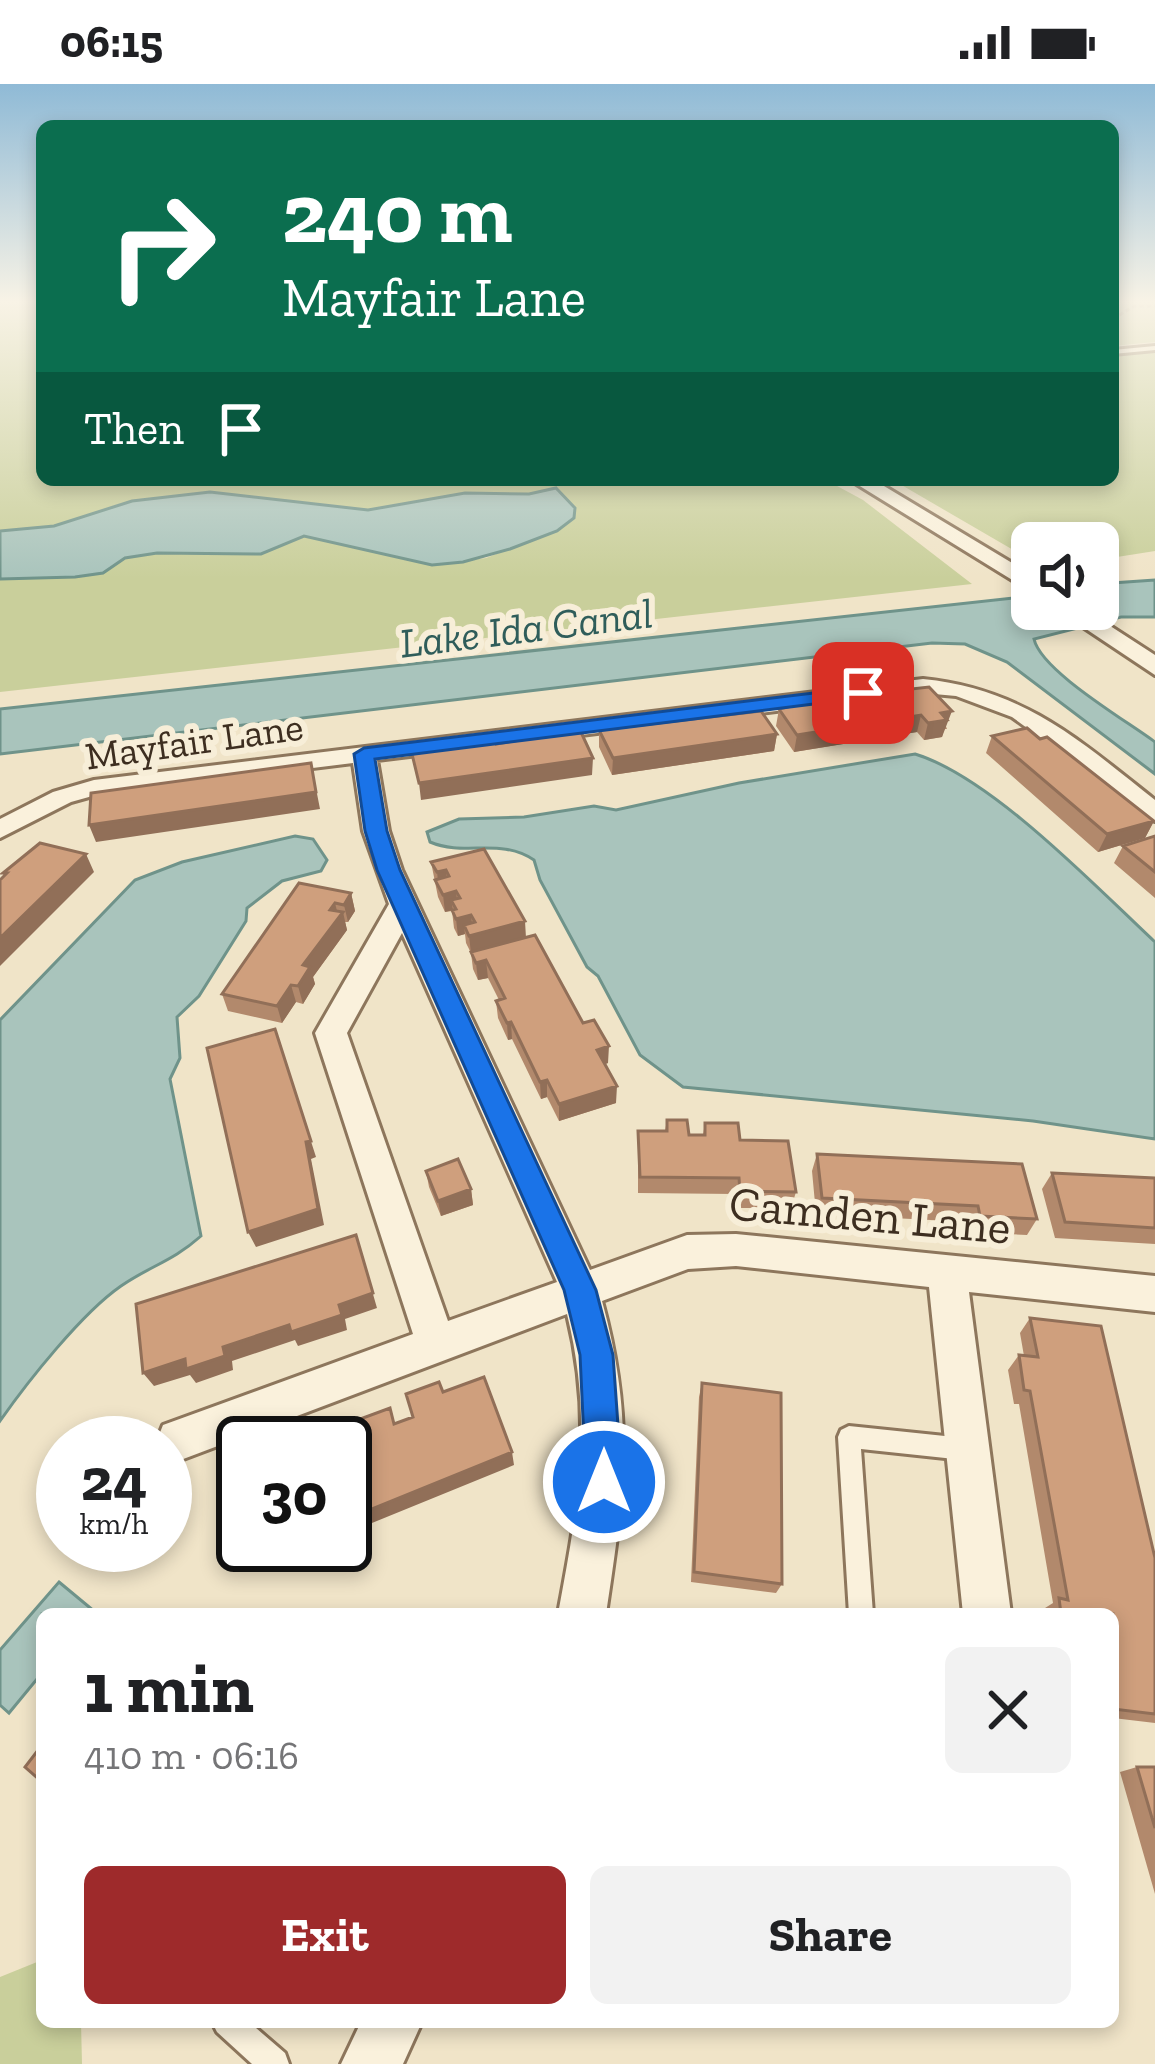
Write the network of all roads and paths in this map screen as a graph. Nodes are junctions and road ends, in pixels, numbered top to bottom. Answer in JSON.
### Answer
{"nodes":[{"id":1,"x":870,"y":486,"type":"edge"},
{"id":2,"x":1011,"y":572,"type":"edge"},
{"id":3,"x":1100,"y":630,"type":"edge"},
{"id":4,"x":1155,"y":667,"type":"edge"},
{"id":5,"x":364,"y":754,"type":"junction"},
{"id":6,"x":1155,"y":813,"type":"edge"},
{"id":7,"x":0,"y":830,"type":"edge"},
{"id":8,"x":404,"y":903,"type":"junction"},
{"id":9,"x":947,"y":1273,"type":"junction"},
{"id":10,"x":580,"y":1290,"type":"junction"},
{"id":11,"x":1155,"y":1294,"type":"edge"},
{"id":12,"x":436,"y":1344,"type":"junction"},
{"id":13,"x":192,"y":1435,"type":"edge"},
{"id":14,"x":968,"y":1449,"type":"junction"},
{"id":15,"x":583,"y":1608,"type":"edge"},
{"id":16,"x":861,"y":1608,"type":"edge"},
{"id":17,"x":987,"y":1608,"type":"edge"},
{"id":18,"x":234,"y":2028,"type":"edge"},
{"id":19,"x":390,"y":2028,"type":"edge"},
{"id":20,"x":274,"y":2064,"type":"edge"},
{"id":21,"x":370,"y":2064,"type":"edge"}],
"edges":[{"from":1,"to":2,"type":"street"},
{"from":3,"to":4,"type":"street"},
{"from":5,"to":6,"type":"street","name":"Mayfair Lane"},
{"from":5,"to":7,"type":"street","name":"Mayfair Lane"},
{"from":5,"to":8,"type":"street"},
{"from":8,"to":10,"type":"street"},
{"from":8,"to":12,"type":"street"},
{"from":9,"to":10,"type":"street","name":"Camden Lane"},
{"from":9,"to":11,"type":"street","name":"Camden Lane"},
{"from":9,"to":14,"type":"street"},
{"from":10,"to":12,"type":"street","name":"Camden Lane"},
{"from":10,"to":15,"type":"street"},
{"from":12,"to":13,"type":"street","name":"Camden Lane"},
{"from":14,"to":16,"type":"lane"},
{"from":14,"to":17,"type":"street"},
{"from":18,"to":20,"type":"lane"},
{"from":19,"to":21,"type":"street"}]}
